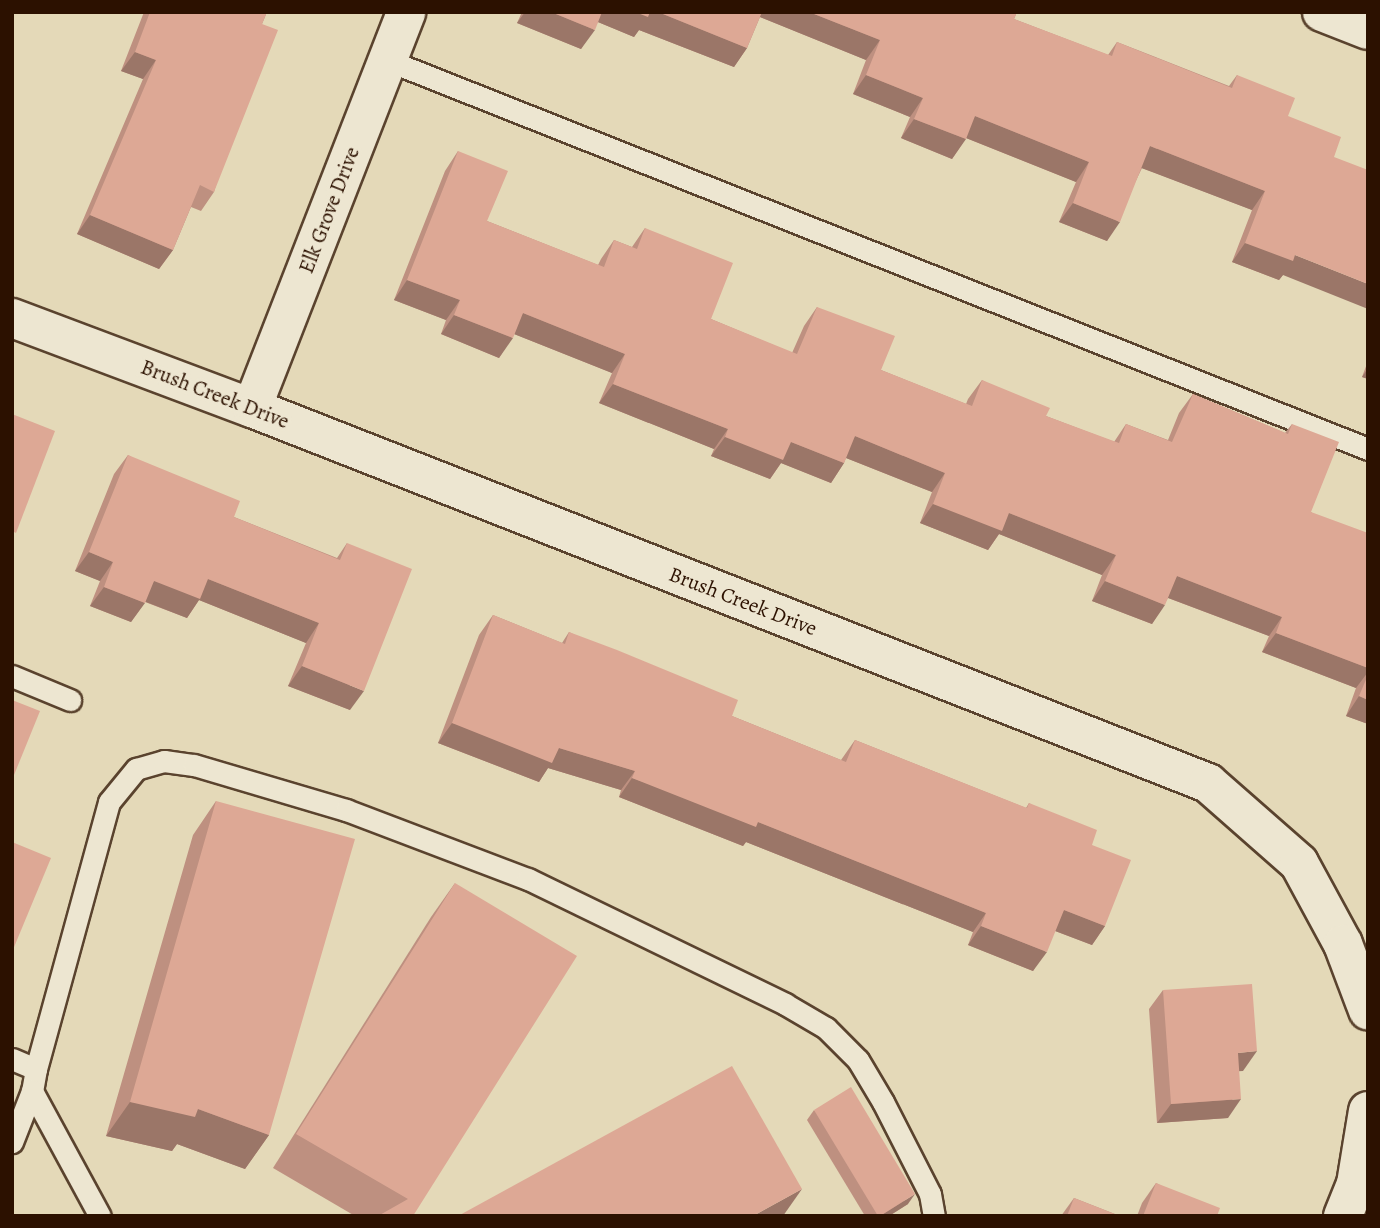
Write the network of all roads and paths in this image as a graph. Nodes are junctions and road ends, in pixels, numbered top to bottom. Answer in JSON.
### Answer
{"nodes":[{"id":1,"x":406,"y":12,"type":"edge"},
{"id":2,"x":1322,"y":12,"type":"edge"},
{"id":3,"x":1368,"y":30,"type":"edge"},
{"id":4,"x":387,"y":60,"type":"junction"},
{"id":5,"x":12,"y":318,"type":"edge"},
{"id":6,"x":252,"y":408,"type":"junction"},
{"id":7,"x":1368,"y":449,"type":"edge"},
{"id":8,"x":12,"y":676,"type":"edge"},
{"id":9,"x":70,"y":700,"type":"dead end"},
{"id":10,"x":1355,"y":938,"type":"edge"},
{"id":11,"x":1368,"y":1010,"type":"edge"},
{"id":12,"x":12,"y":1059,"type":"edge"},
{"id":13,"x":36,"y":1069,"type":"junction"},
{"id":14,"x":32,"y":1091,"type":"junction"},
{"id":15,"x":1368,"y":1111,"type":"edge"},
{"id":16,"x":12,"y":1142,"type":"edge"},
{"id":17,"x":97,"y":1215,"type":"edge"},
{"id":18,"x":933,"y":1216,"type":"edge"},
{"id":19,"x":1343,"y":1216,"type":"edge"}],
"edges":[{"from":1,"to":4,"type":"street","name":"Elk Grove Drive"},
{"from":2,"to":3,"type":"street"},
{"from":4,"to":6,"type":"street","name":"Elk Grove Drive"},
{"from":4,"to":7,"type":"lane"},
{"from":5,"to":6,"type":"street","name":"Brush Creek Drive"},
{"from":6,"to":10,"type":"street","name":"Brush Creek Drive"},
{"from":8,"to":9,"type":"lane"},
{"from":10,"to":11,"type":"street","name":"Brush Creek Drive"},
{"from":12,"to":13,"type":"lane"},
{"from":13,"to":14,"type":"lane"},
{"from":13,"to":18,"type":"lane"},
{"from":14,"to":16,"type":"lane"},
{"from":14,"to":17,"type":"lane"},
{"from":15,"to":19,"type":"street"}]}
